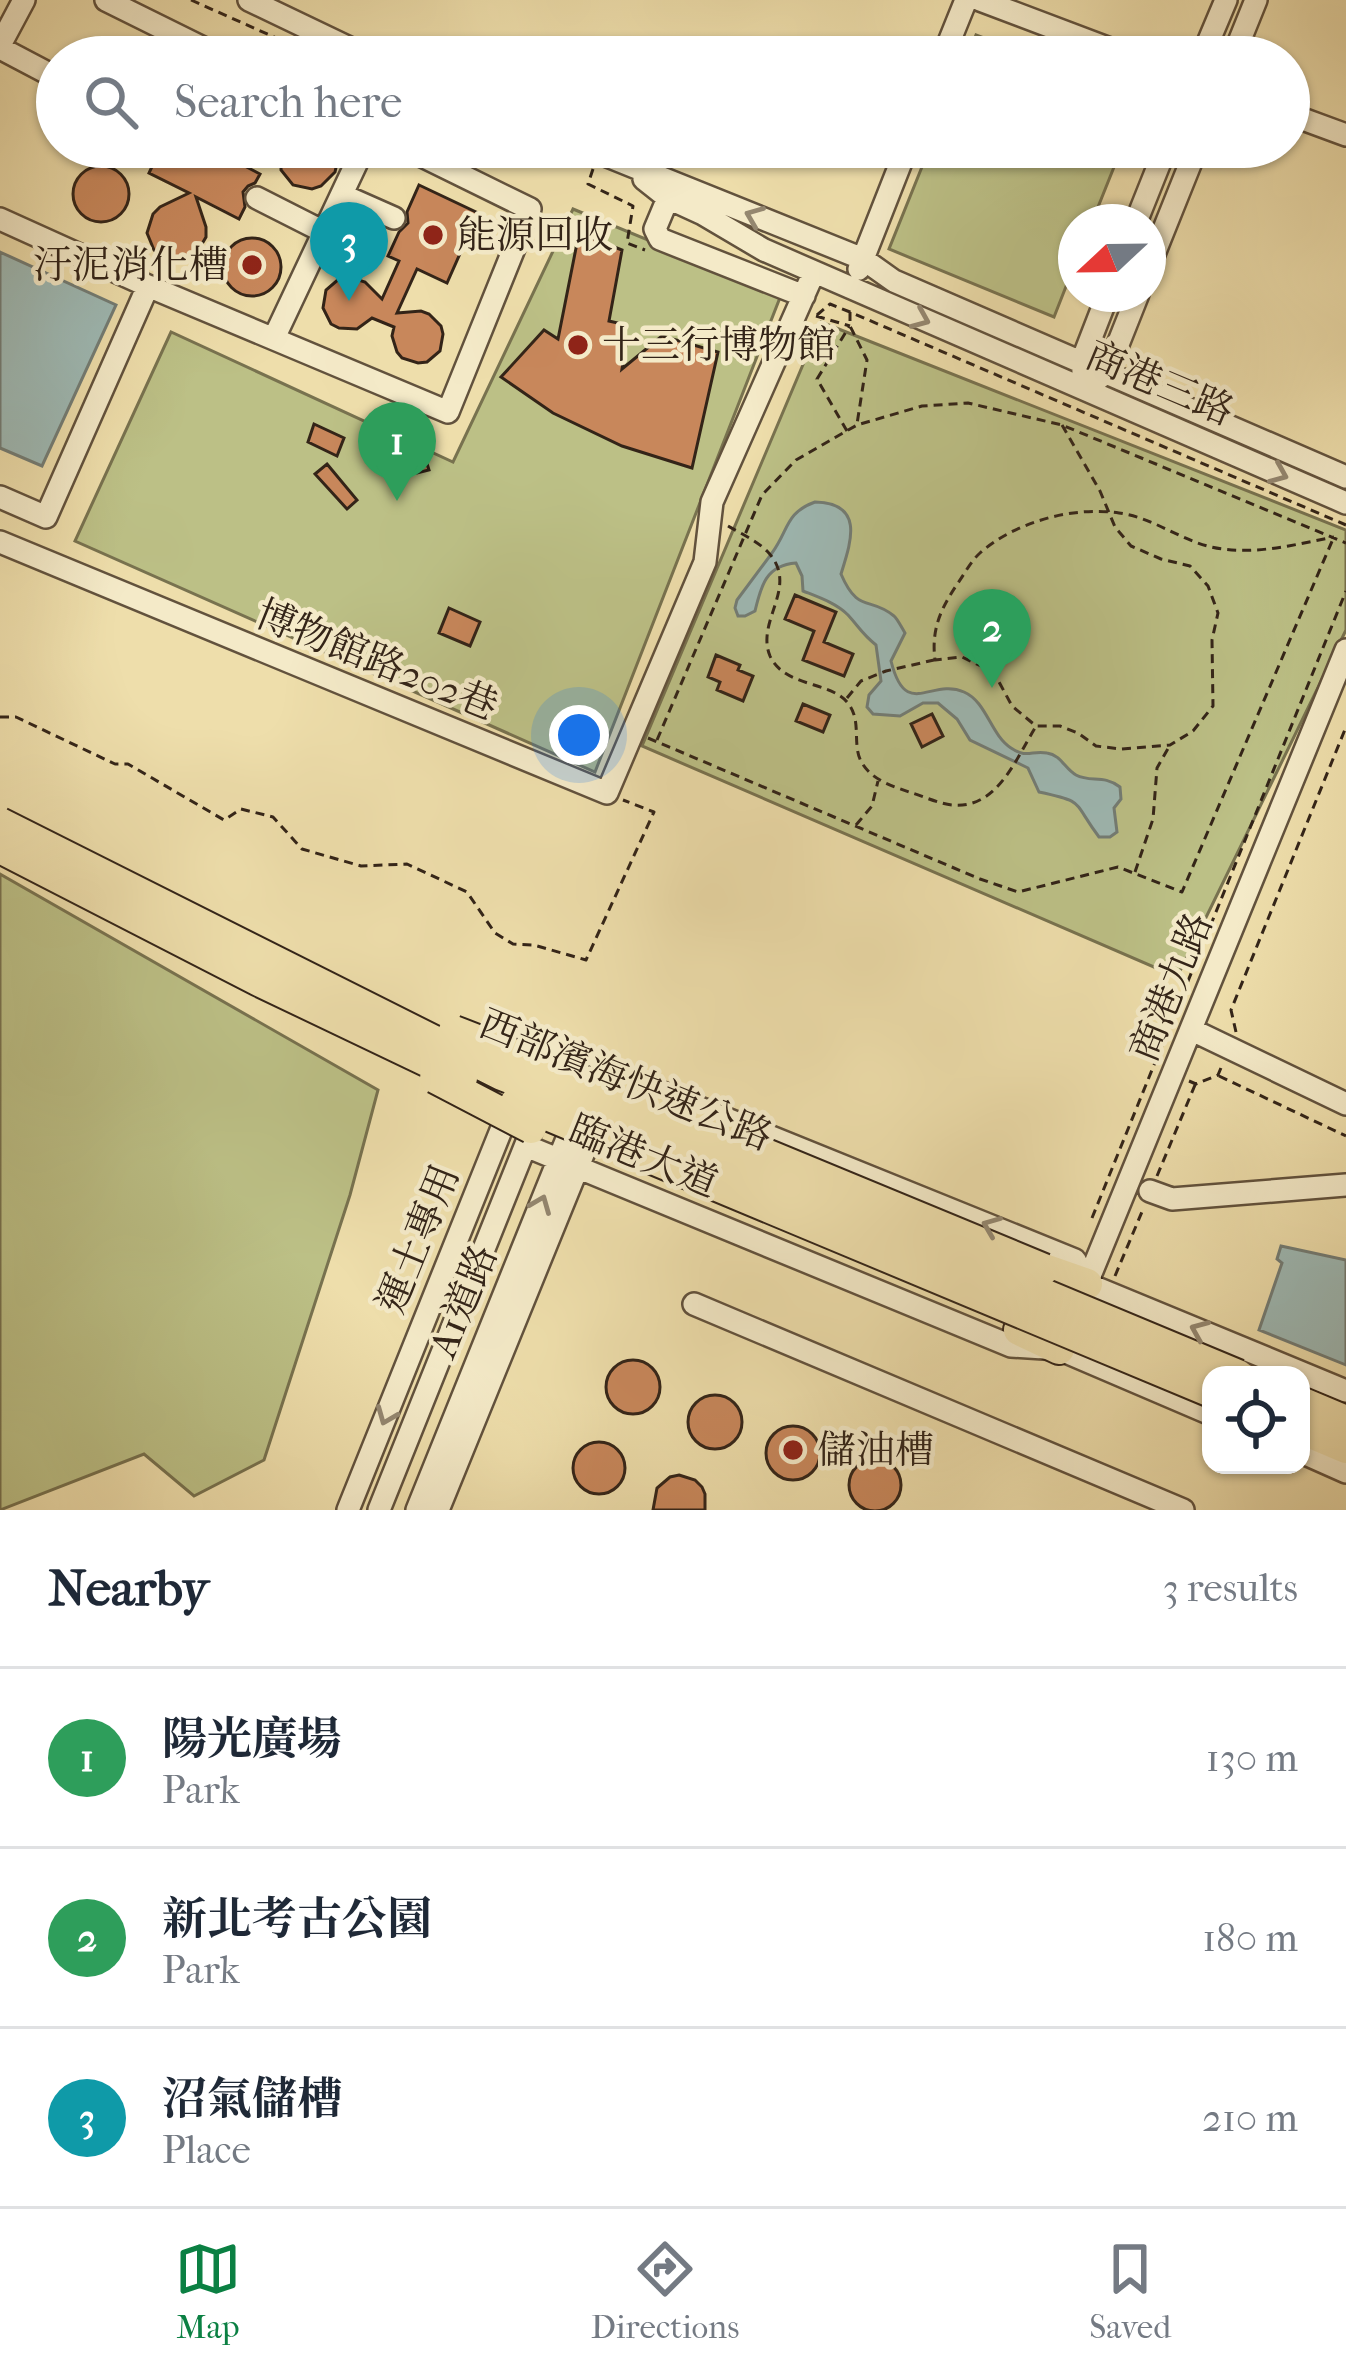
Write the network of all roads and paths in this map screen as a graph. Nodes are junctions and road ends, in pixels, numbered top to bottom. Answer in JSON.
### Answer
{"nodes":[{"id":1,"x":24,"y":0,"type":"edge"},
{"id":2,"x":106,"y":0,"type":"edge"},
{"id":3,"x":191,"y":0,"type":"edge"},
{"id":4,"x":966,"y":0,"type":"edge"},
{"id":5,"x":980,"y":0,"type":"edge"},
{"id":6,"x":1226,"y":0,"type":"edge"},
{"id":7,"x":1256,"y":0,"type":"edge"},
{"id":8,"x":257,"y":2,"type":"edge"},
{"id":9,"x":179,"y":36,"type":"edge"},
{"id":10,"x":272,"y":36,"type":"edge"},
{"id":11,"x":326,"y":36,"type":"edge"},
{"id":12,"x":951,"y":36,"type":"edge"},
{"id":13,"x":1075,"y":36,"type":"edge"},
{"id":14,"x":1211,"y":36,"type":"edge"},
{"id":15,"x":1241,"y":36,"type":"edge"},
{"id":16,"x":0,"y":46,"type":"edge"},
{"id":17,"x":36,"y":66,"type":"edge"},
{"id":18,"x":1310,"y":122,"type":"edge"},
{"id":19,"x":1346,"y":135,"type":"edge"},
{"id":20,"x":354,"y":168,"type":"edge"},
{"id":21,"x":447,"y":168,"type":"edge"},
{"id":22,"x":630,"y":168,"type":"edge"},
{"id":23,"x":635,"y":168,"type":"edge"},
{"id":24,"x":899,"y":168,"type":"edge"},
{"id":25,"x":1158,"y":168,"type":"edge"},
{"id":26,"x":1189,"y":168,"type":"edge"},
{"id":27,"x":341,"y":195,"type":"junction"},
{"id":28,"x":257,"y":198,"type":"dead end"},
{"id":29,"x":668,"y":198,"type":"junction"},
{"id":30,"x":1143,"y":204,"type":"edge"},
{"id":31,"x":394,"y":218,"type":"dead end"},
{"id":32,"x":0,"y":219,"type":"edge"},
{"id":33,"x":1166,"y":224,"type":"edge"},
{"id":34,"x":324,"y":232,"type":"junction"},
{"id":35,"x":862,"y":260,"type":"junction"},
{"id":36,"x":814,"y":272,"type":"junction"},
{"id":37,"x":148,"y":286,"type":"junction"},
{"id":38,"x":851,"y":288,"type":"junction"},
{"id":39,"x":810,"y":306,"type":"junction"},
{"id":40,"x":1101,"y":312,"type":"edge"},
{"id":41,"x":1131,"y":312,"type":"edge"},
{"id":42,"x":850,"y":326,"type":"junction"},
{"id":43,"x":274,"y":338,"type":"junction"},
{"id":44,"x":1082,"y":361,"type":"junction"},
{"id":45,"x":1107,"y":372,"type":"junction"},
{"id":46,"x":1085,"y":390,"type":"junction"},
{"id":47,"x":857,"y":425,"type":"junction"},
{"id":48,"x":1062,"y":425,"type":"junction"},
{"id":49,"x":847,"y":431,"type":"junction"},
{"id":50,"x":1346,"y":477,"type":"edge"},
{"id":51,"x":0,"y":497,"type":"edge"},
{"id":52,"x":1346,"y":503,"type":"edge"},
{"id":53,"x":1108,"y":512,"type":"junction"},
{"id":54,"x":710,"y":516,"type":"junction"},
{"id":55,"x":1346,"y":525,"type":"edge"},
{"id":56,"x":745,"y":536,"type":"junction"},
{"id":57,"x":1334,"y":538,"type":"junction"},
{"id":58,"x":0,"y":542,"type":"edge"},
{"id":59,"x":1346,"y":543,"type":"edge"},
{"id":60,"x":1346,"y":591,"type":"edge"},
{"id":61,"x":1346,"y":650,"type":"edge"},
{"id":62,"x":935,"y":660,"type":"junction"},
{"id":63,"x":846,"y":699,"type":"junction"},
{"id":64,"x":0,"y":717,"type":"edge"},
{"id":65,"x":1036,"y":726,"type":"junction"},
{"id":66,"x":1346,"y":727,"type":"edge"},
{"id":67,"x":634,"y":732,"type":"junction"},
{"id":68,"x":656,"y":741,"type":"junction"},
{"id":69,"x":1169,"y":745,"type":"junction"},
{"id":70,"x":879,"y":780,"type":"junction"},
{"id":71,"x":607,"y":793,"type":"junction"},
{"id":72,"x":0,"y":823,"type":"edge"},
{"id":73,"x":856,"y":826,"type":"junction"},
{"id":74,"x":0,"y":848,"type":"edge"},
{"id":75,"x":1134,"y":873,"type":"junction"},
{"id":76,"x":262,"y":969,"type":"junction"},
{"id":77,"x":1237,"y":1029,"type":"dead end"},
{"id":78,"x":1192,"y":1030,"type":"junction"},
{"id":79,"x":596,"y":1066,"type":"junction"},
{"id":80,"x":543,"y":1102,"type":"junction"},
{"id":81,"x":1346,"y":1105,"type":"edge"},
{"id":82,"x":589,"y":1122,"type":"junction"},
{"id":83,"x":1346,"y":1136,"type":"edge"},
{"id":84,"x":526,"y":1146,"type":"junction"},
{"id":85,"x":568,"y":1163,"type":"junction"},
{"id":86,"x":1346,"y":1185,"type":"edge"},
{"id":87,"x":1150,"y":1191,"type":"junction"},
{"id":88,"x":1093,"y":1217,"type":"dead end"},
{"id":89,"x":1087,"y":1284,"type":"junction"},
{"id":90,"x":1119,"y":1297,"type":"junction"},
{"id":91,"x":694,"y":1304,"type":"dead end"},
{"id":92,"x":457,"y":1315,"type":"junction"},
{"id":93,"x":490,"y":1329,"type":"junction"},
{"id":94,"x":1068,"y":1330,"type":"junction"},
{"id":95,"x":1216,"y":1366,"type":"edge"},
{"id":96,"x":1202,"y":1370,"type":"edge"},
{"id":97,"x":1202,"y":1383,"type":"edge"},
{"id":98,"x":1202,"y":1383,"type":"edge"},
{"id":99,"x":1346,"y":1391,"type":"edge"},
{"id":100,"x":1202,"y":1409,"type":"edge"},
{"id":101,"x":1310,"y":1409,"type":"edge"},
{"id":102,"x":1346,"y":1424,"type":"edge"},
{"id":103,"x":1310,"y":1429,"type":"edge"},
{"id":104,"x":1346,"y":1444,"type":"edge"},
{"id":105,"x":1310,"y":1456,"type":"edge"},
{"id":106,"x":1346,"y":1472,"type":"edge"},
{"id":107,"x":348,"y":1510,"type":"edge"},
{"id":108,"x":379,"y":1510,"type":"edge"},
{"id":109,"x":417,"y":1510,"type":"edge"},
{"id":110,"x":438,"y":1510,"type":"edge"},
{"id":111,"x":1183,"y":1510,"type":"edge"}],
"edges":[{"from":1,"to":16,"type":"street"},
{"from":2,"to":9,"type":"street"},
{"from":3,"to":10,"type":"path"},
{"from":4,"to":12,"type":"street"},
{"from":5,"to":13,"type":"street"},
{"from":6,"to":14,"type":"street"},
{"from":7,"to":15,"type":"street"},
{"from":8,"to":11,"type":"street"},
{"from":16,"to":17,"type":"street"},
{"from":18,"to":19,"type":"street"},
{"from":20,"to":27,"type":"street"},
{"from":21,"to":43,"type":"street"},
{"from":22,"to":29,"type":"street","name":"商港三路"},
{"from":35,"to":23,"type":"street","name":"商港三路","one_way":true},
{"from":24,"to":35,"type":"street"},
{"from":25,"to":30,"type":"street"},
{"from":26,"to":33,"type":"street"},
{"from":27,"to":31,"type":"street"},
{"from":27,"to":34,"type":"street"},
{"from":28,"to":34,"type":"street"},
{"from":29,"to":36,"type":"street","name":"商港三路"},
{"from":29,"to":39,"type":"street"},
{"from":32,"to":37,"type":"street"},
{"from":34,"to":43,"type":"street"},
{"from":35,"to":36,"type":"street"},
{"from":35,"to":38,"type":"street"},
{"from":35,"to":44,"type":"street","name":"商港三路"},
{"from":36,"to":38,"type":"street","name":"商港三路"},
{"from":36,"to":39,"type":"street"},
{"from":37,"to":43,"type":"street"},
{"from":37,"to":51,"type":"street"},
{"from":38,"to":46,"type":"street","name":"商港三路","one_way":true},
{"from":39,"to":42,"type":"path"},
{"from":39,"to":54,"type":"street"},
{"from":39,"to":55,"type":"path"},
{"from":40,"to":44,"type":"street"},
{"from":41,"to":45,"type":"street"},
{"from":42,"to":47,"type":"path"},
{"from":42,"to":49,"type":"path"},
{"from":44,"to":45,"type":"street","name":"商港三路"},
{"from":44,"to":46,"type":"street"},
{"from":45,"to":46,"type":"street"},
{"from":45,"to":50,"type":"street","name":"商港三路"},
{"from":46,"to":52,"type":"street","name":"商港三路","one_way":true},
{"from":47,"to":48,"type":"path"},
{"from":47,"to":49,"type":"path"},
{"from":48,"to":53,"type":"path"},
{"from":48,"to":57,"type":"path"},
{"from":49,"to":56,"type":"path"},
{"from":53,"to":57,"type":"path"},
{"from":53,"to":62,"type":"path"},
{"from":53,"to":69,"type":"path"},
{"from":54,"to":56,"type":"path"},
{"from":54,"to":67,"type":"street"},
{"from":56,"to":63,"type":"path"},
{"from":56,"to":68,"type":"path"},
{"from":57,"to":59,"type":"path"},
{"from":57,"to":75,"type":"path"},
{"from":58,"to":71,"type":"street","name":"博物館路202巷"},
{"from":60,"to":88,"type":"path"},
{"from":61,"to":78,"type":"street","name":"商港九路"},
{"from":62,"to":63,"type":"path"},
{"from":62,"to":65,"type":"path"},
{"from":63,"to":70,"type":"path"},
{"from":64,"to":71,"type":"path"},
{"from":65,"to":69,"type":"path"},
{"from":65,"to":70,"type":"path"},
{"from":66,"to":77,"type":"path"},
{"from":67,"to":68,"type":"path"},
{"from":67,"to":71,"type":"street"},
{"from":68,"to":73,"type":"path"},
{"from":69,"to":75,"type":"path"},
{"from":70,"to":73,"type":"path"},
{"from":72,"to":76,"type":"highway","name":"西部濱海快速公路","bridge":true},
{"from":73,"to":75,"type":"path"},
{"from":74,"to":76,"type":"highway","name":"西部濱海快速公路","bridge":true},
{"from":76,"to":89,"type":"highway","bridge":true},
{"from":76,"to":94,"type":"highway","bridge":true},
{"from":76,"to":95,"type":"highway","name":"西部濱海快速公路","bridge":true},
{"from":76,"to":97,"type":"highway","name":"西部濱海快速公路","bridge":true},
{"from":78,"to":81,"type":"street"},
{"from":78,"to":89,"type":"street","name":"商港九路"},
{"from":79,"to":80,"type":"street","name":"臨港大道"},
{"from":89,"to":79,"type":"street","name":"臨港大道","one_way":true},
{"from":79,"to":107,"type":"street","name":"運土專用","one_way":true},
{"from":80,"to":82,"type":"street"},
{"from":80,"to":84,"type":"street","name":"臨港大道"},
{"from":82,"to":85,"type":"street","name":"A1道路"},
{"from":82,"to":94,"type":"street"},
{"from":83,"to":87,"type":"path"},
{"from":84,"to":85,"type":"street","name":"臨港大道"},
{"from":84,"to":92,"type":"street","name":"A1道路"},
{"from":93,"to":85,"type":"street","name":"A1道路","one_way":true},
{"from":85,"to":94,"type":"street","name":"臨港大道"},
{"from":85,"to":110,"type":"street"},
{"from":86,"to":87,"type":"street"},
{"from":87,"to":90,"type":"path"},
{"from":89,"to":90,"type":"street","name":"臨港大道"},
{"from":89,"to":94,"type":"street","name":"商港九路"},
{"from":99,"to":90,"type":"street","name":"臨港大道","one_way":true},
{"from":91,"to":111,"type":"street"},
{"from":92,"to":93,"type":"street"},
{"from":92,"to":108,"type":"street","name":"A1道路"},
{"from":93,"to":109,"type":"street","name":"A1道路"},
{"from":94,"to":96,"type":"street"},
{"from":94,"to":98,"type":"street"},
{"from":94,"to":100,"type":"street","name":"臨港大道"},
{"from":101,"to":102,"type":"highway"},
{"from":103,"to":104,"type":"highway"},
{"from":105,"to":106,"type":"street"}]}
